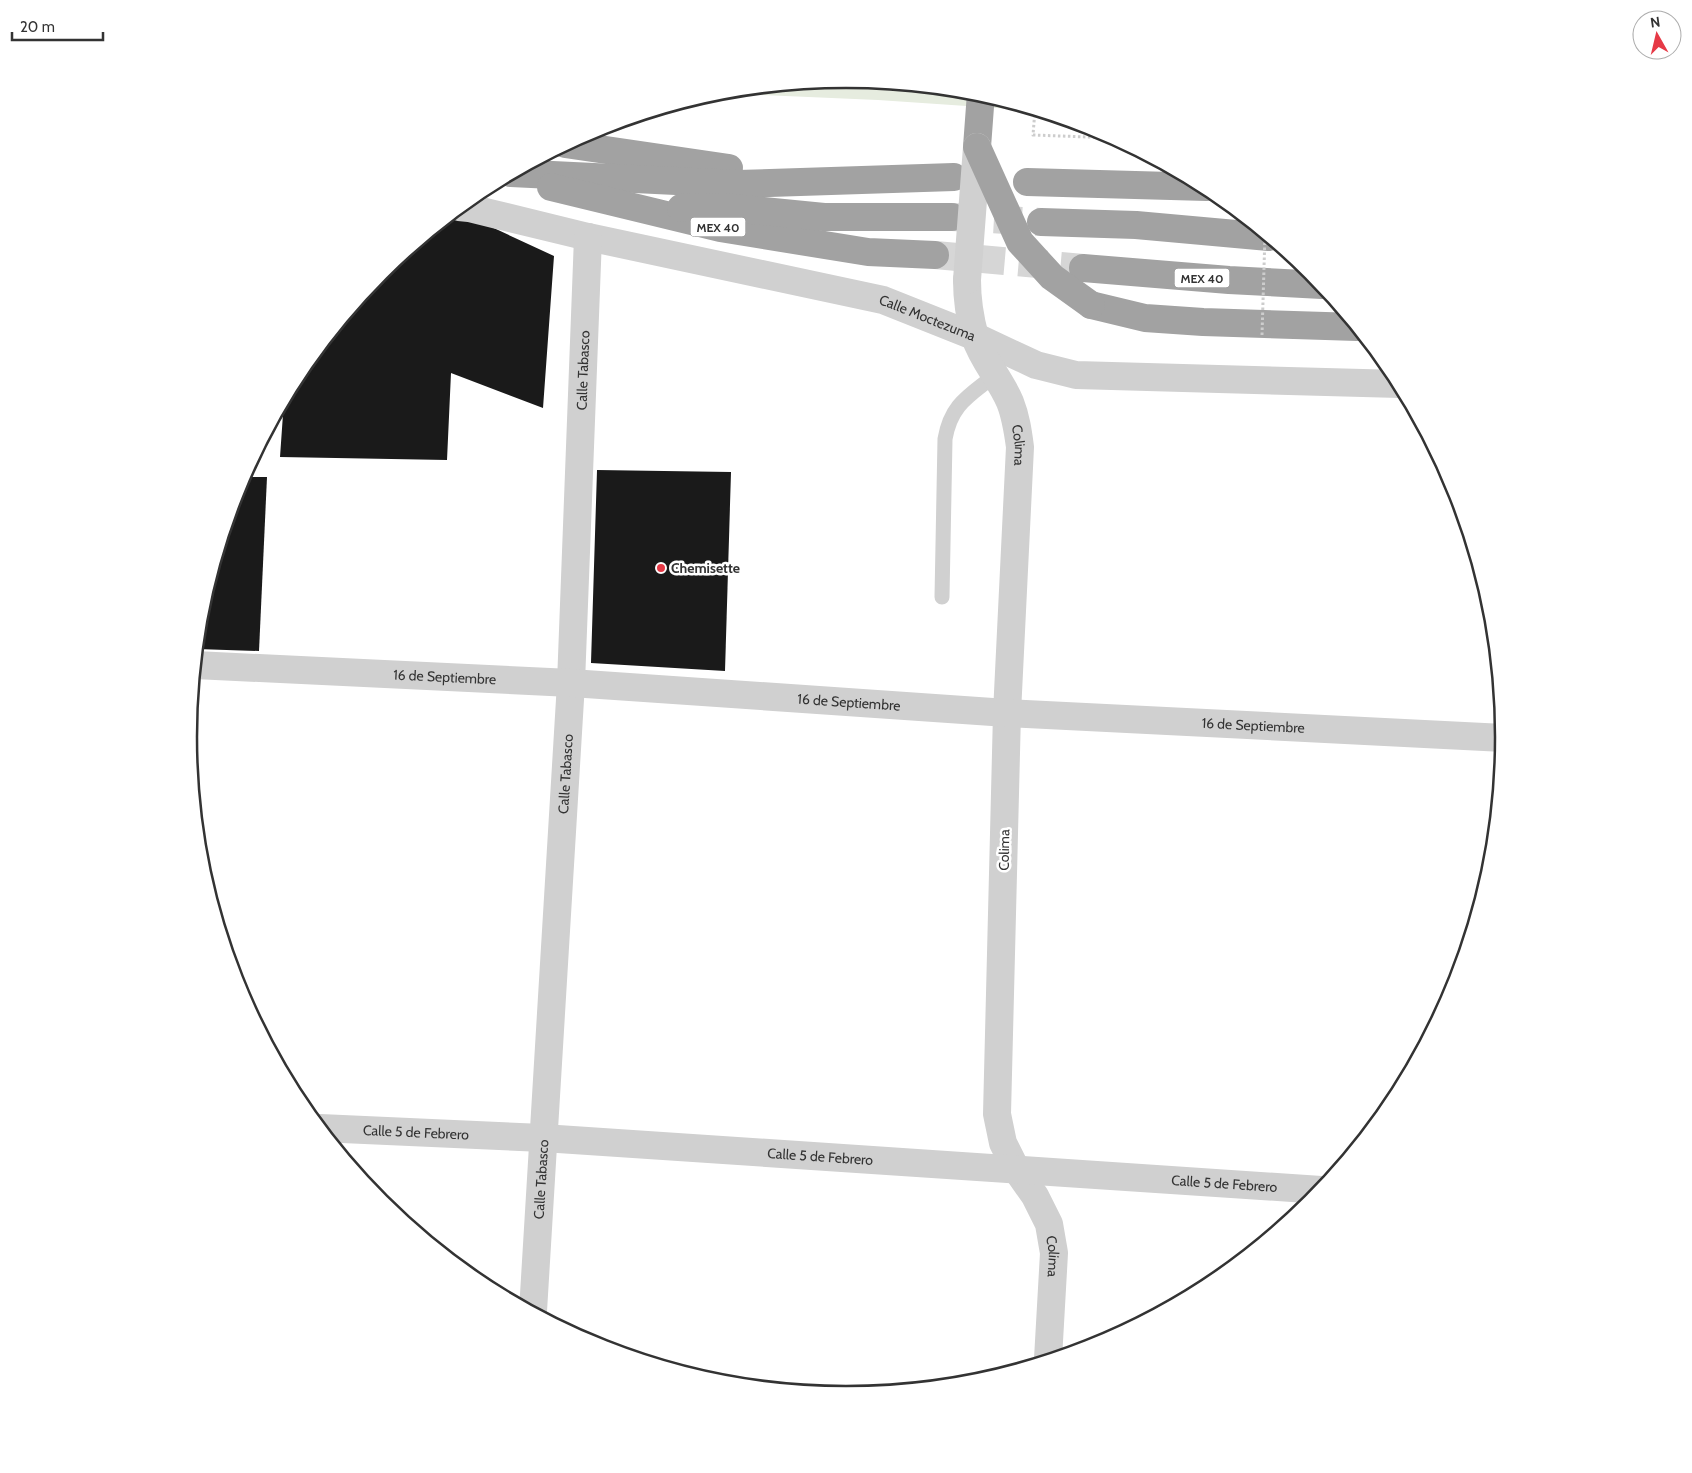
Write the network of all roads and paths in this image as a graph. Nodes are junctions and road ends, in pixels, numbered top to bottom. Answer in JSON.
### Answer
{"nodes":[{"id":1,"x":980,"y":102,"type":"edge"},
{"id":2,"x":1035,"y":116,"type":"edge"},
{"id":3,"x":1095,"y":137,"type":"edge"},
{"id":4,"x":578,"y":146,"type":"edge"},
{"id":5,"x":977,"y":147,"type":"junction"},
{"id":6,"x":523,"y":174,"type":"edge"},
{"id":7,"x":954,"y":177,"type":"dead end"},
{"id":8,"x":515,"y":178,"type":"edge"},
{"id":9,"x":829,"y":182,"type":"junction"},
{"id":10,"x":1027,"y":182,"type":"dead end"},
{"id":11,"x":1192,"y":187,"type":"edge"},
{"id":12,"x":470,"y":208,"type":"edge"},
{"id":13,"x":652,"y":212,"type":"junction"},
{"id":14,"x":952,"y":217,"type":"tunnel mouth"},
{"id":15,"x":1042,"y":222,"type":"tunnel mouth"},
{"id":16,"x":1258,"y":236,"type":"edge"},
{"id":17,"x":588,"y":237,"type":"junction"},
{"id":18,"x":1265,"y":241,"type":"edge"},
{"id":19,"x":935,"y":255,"type":"tunnel mouth"},
{"id":20,"x":1083,"y":268,"type":"tunnel mouth"},
{"id":21,"x":1311,"y":284,"type":"edge"},
{"id":22,"x":1349,"y":327,"type":"edge"},
{"id":23,"x":1262,"y":334,"type":"dead end"},
{"id":24,"x":976,"y":338,"type":"junction"},
{"id":25,"x":995,"y":375,"type":"junction"},
{"id":26,"x":1391,"y":384,"type":"edge"},
{"id":27,"x":942,"y":597,"type":"dead end"},
{"id":28,"x":201,"y":665,"type":"edge"},
{"id":29,"x":571,"y":683,"type":"junction"},
{"id":30,"x":1007,"y":712,"type":"junction"},
{"id":31,"x":1495,"y":738,"type":"edge"},
{"id":32,"x":328,"y":1128,"type":"edge"},
{"id":33,"x":544,"y":1138,"type":"junction"},
{"id":34,"x":1016,"y":1169,"type":"junction"},
{"id":35,"x":1310,"y":1189,"type":"edge"},
{"id":36,"x":533,"y":1306,"type":"edge"},
{"id":37,"x":1048,"y":1353,"type":"edge"}],
"edges":[{"from":1,"to":5,"type":"highway"},
{"from":2,"to":3,"type":"path"},
{"from":4,"to":9,"type":"highway"},
{"from":5,"to":22,"type":"highway","bridge":true},
{"from":5,"to":24,"type":"street","name":"Colima","bridge":true},
{"from":6,"to":9,"type":"highway"},
{"from":7,"to":9,"type":"highway"},
{"from":8,"to":13,"type":"highway","number":"MEX 40"},
{"from":10,"to":11,"type":"highway"},
{"from":12,"to":17,"type":"street","name":"Calle Moctezuma"},
{"from":13,"to":14,"type":"highway"},
{"from":13,"to":19,"type":"highway","number":"MEX 40"},
{"from":15,"to":16,"type":"highway"},
{"from":17,"to":24,"type":"street","name":"Calle Moctezuma"},
{"from":17,"to":29,"type":"street","name":"Calle Tabasco"},
{"from":18,"to":23,"type":"path","bridge":true},
{"from":20,"to":21,"type":"highway","number":"MEX 40"},
{"from":24,"to":25,"type":"street","name":"Colima"},
{"from":24,"to":26,"type":"street","name":"Calle Moctezuma"},
{"from":25,"to":27,"type":"lane"},
{"from":25,"to":30,"type":"street","name":"Colima"},
{"from":28,"to":29,"type":"street","name":"16 de Septiembre"},
{"from":29,"to":30,"type":"street","name":"16 de Septiembre"},
{"from":29,"to":33,"type":"street","name":"Calle Tabasco"},
{"from":30,"to":31,"type":"street","name":"16 de Septiembre"},
{"from":30,"to":34,"type":"street","name":"Colima"},
{"from":32,"to":33,"type":"street","name":"Calle 5 de Febrero"},
{"from":33,"to":34,"type":"street","name":"Calle 5 de Febrero"},
{"from":33,"to":36,"type":"street","name":"Calle Tabasco"},
{"from":34,"to":35,"type":"street","name":"Calle 5 de Febrero"},
{"from":34,"to":37,"type":"street","name":"Colima"}]}
